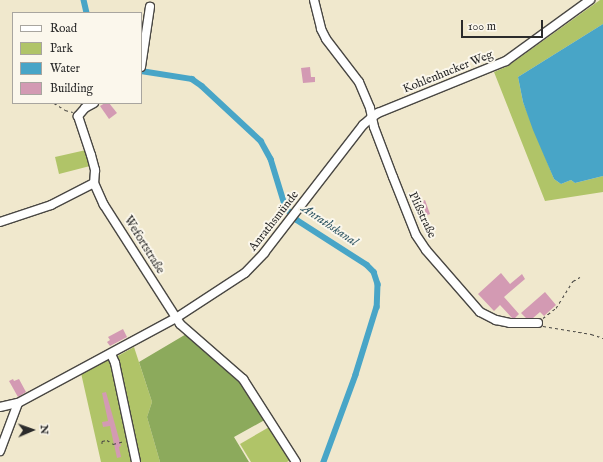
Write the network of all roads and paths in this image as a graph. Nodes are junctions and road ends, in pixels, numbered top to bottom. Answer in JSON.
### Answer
{"nodes":[{"id":1,"x":314,"y":0,"type":"edge"},
{"id":2,"x":590,"y":0,"type":"edge"},
{"id":3,"x":150,"y":7,"type":"dead end"},
{"id":4,"x":142,"y":60,"type":"edge"},
{"id":5,"x":56,"y":104,"type":"edge"},
{"id":6,"x":90,"y":104,"type":"edge"},
{"id":7,"x":80,"y":112,"type":"junction"},
{"id":8,"x":371,"y":118,"type":"junction"},
{"id":9,"x":94,"y":183,"type":"junction"},
{"id":10,"x":0,"y":222,"type":"edge"},
{"id":11,"x":580,"y":277,"type":"dead end"},
{"id":12,"x":176,"y":318,"type":"junction"},
{"id":13,"x":538,"y":323,"type":"junction"},
{"id":14,"x":603,"y":338,"type":"edge"},
{"id":15,"x":111,"y":354,"type":"junction"},
{"id":16,"x":18,"y":403,"type":"junction"},
{"id":17,"x":0,"y":407,"type":"edge"},
{"id":18,"x":131,"y":439,"type":"junction"},
{"id":19,"x":102,"y":444,"type":"dead end"},
{"id":20,"x":0,"y":451,"type":"edge"},
{"id":21,"x":136,"y":462,"type":"edge"},
{"id":22,"x":296,"y":462,"type":"edge"}],
"edges":[{"from":1,"to":8,"type":"street","name":"Plißstraße"},
{"from":2,"to":8,"type":"street","name":"Kohlenhucker Weg"},
{"from":3,"to":4,"type":"street"},
{"from":5,"to":7,"type":"path"},
{"from":6,"to":7,"type":"street"},
{"from":7,"to":9,"type":"street","name":"Wefortstraße"},
{"from":8,"to":12,"type":"street","name":"Anrathsmünde"},
{"from":8,"to":13,"type":"street","name":"Plißstraße"},
{"from":9,"to":10,"type":"street"},
{"from":9,"to":12,"type":"street","name":"Wefortstraße"},
{"from":11,"to":13,"type":"path"},
{"from":12,"to":15,"type":"street","name":"Anrathsmünde"},
{"from":12,"to":22,"type":"street"},
{"from":13,"to":14,"type":"path"},
{"from":15,"to":16,"type":"street","name":"Anrathsmünde"},
{"from":15,"to":18,"type":"street"},
{"from":16,"to":17,"type":"street","name":"Anrathsmünde"},
{"from":16,"to":20,"type":"street"},
{"from":18,"to":19,"type":"path"},
{"from":18,"to":21,"type":"street"}]}
